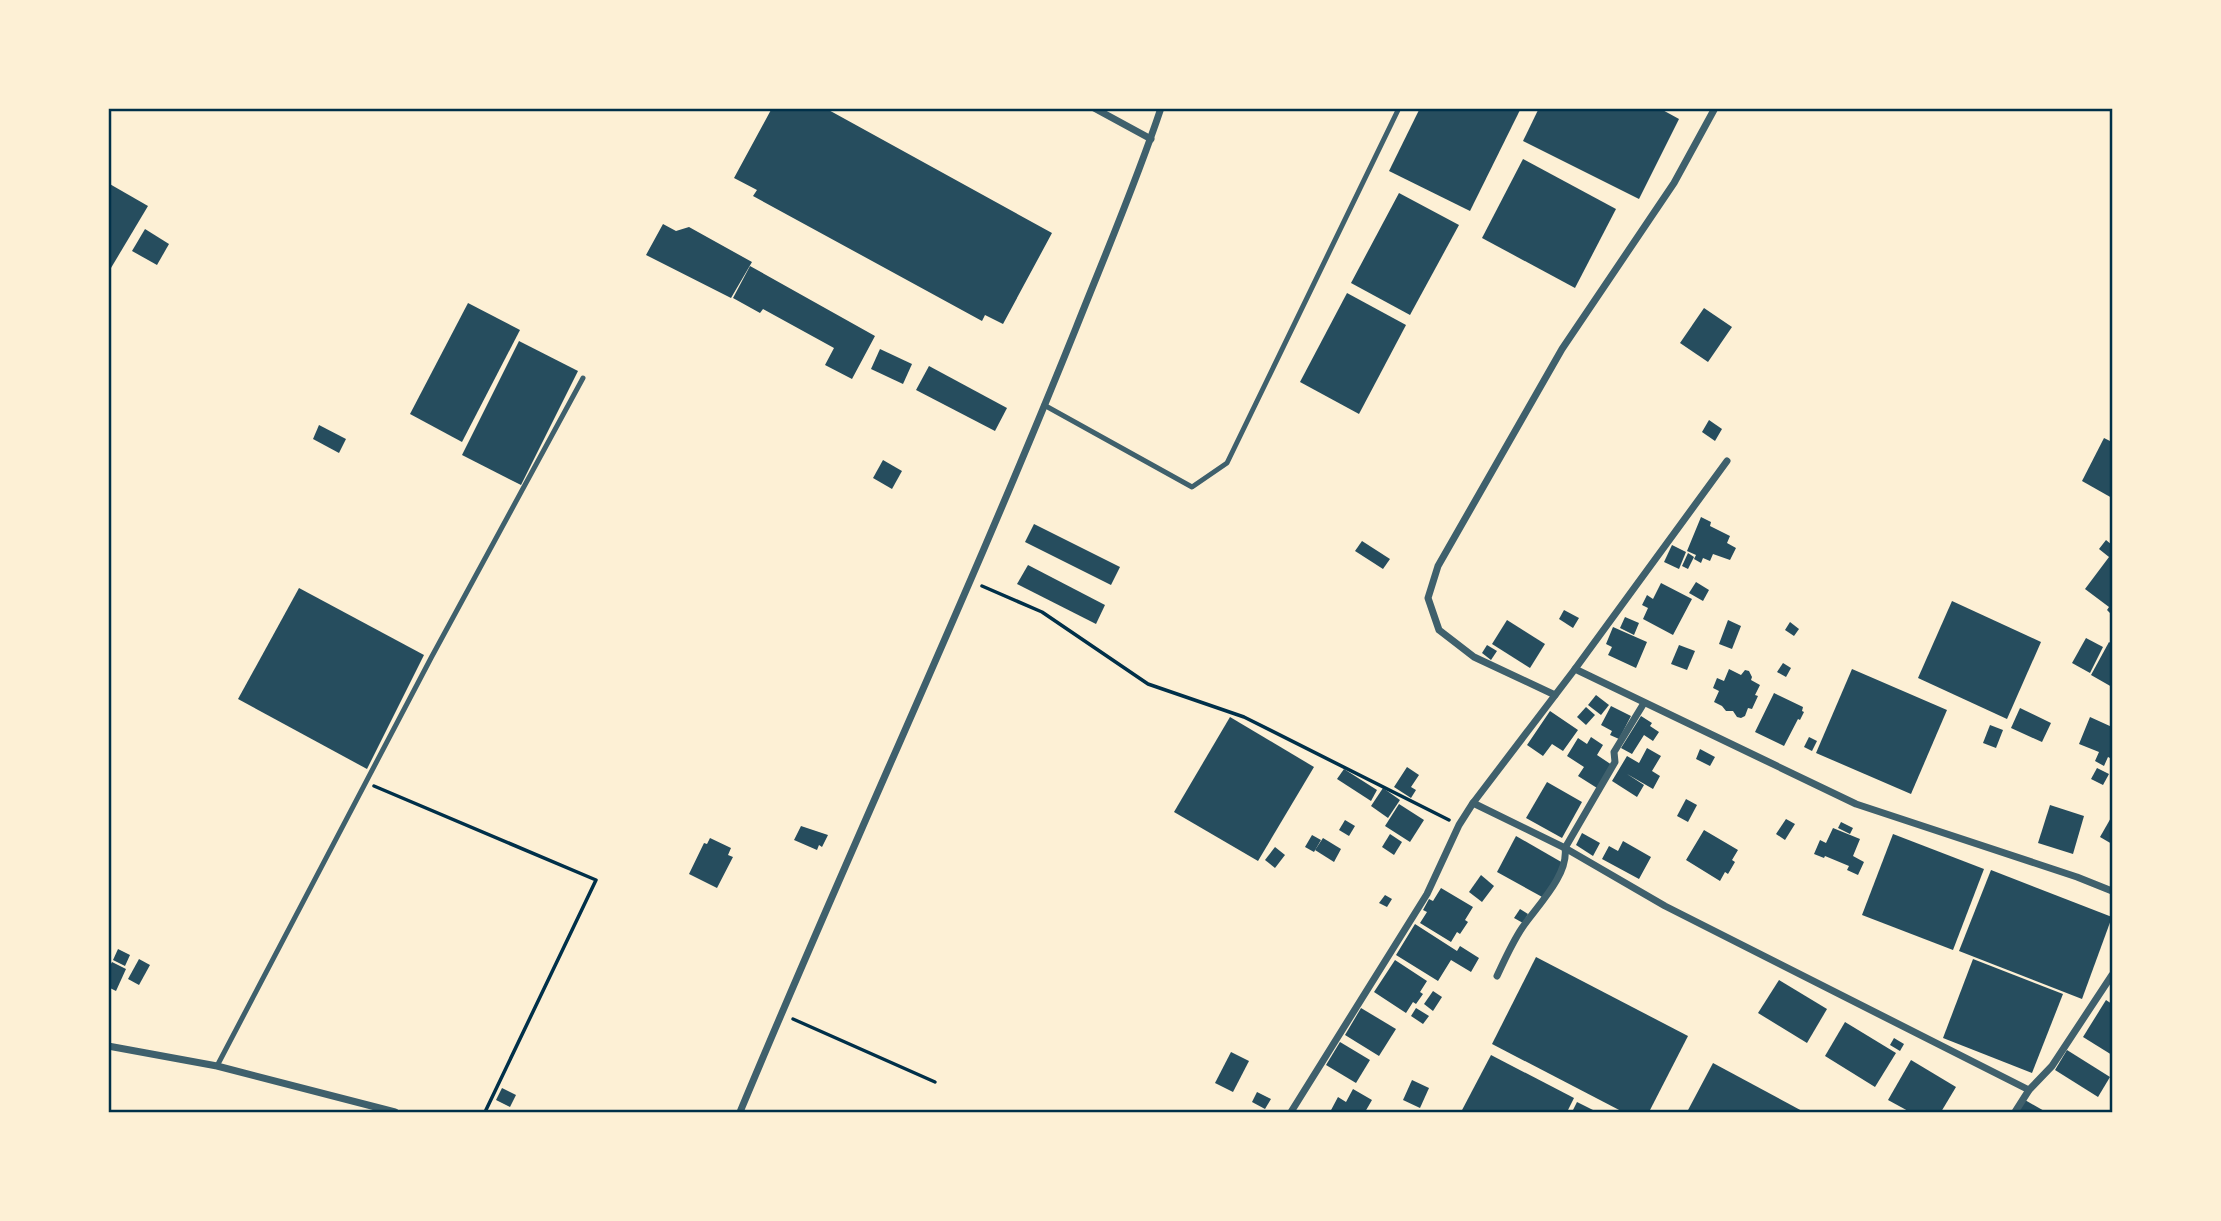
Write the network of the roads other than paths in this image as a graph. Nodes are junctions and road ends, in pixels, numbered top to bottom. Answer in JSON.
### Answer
{"nodes":[{"id":1,"x":1094,"y":108,"type":"edge"},
{"id":2,"x":1161,"y":108,"type":"edge"},
{"id":3,"x":1399,"y":108,"type":"edge"},
{"id":4,"x":1715,"y":108,"type":"edge"},
{"id":5,"x":1151,"y":139,"type":"junction"},
{"id":6,"x":583,"y":378,"type":"dead end"},
{"id":7,"x":1044,"y":405,"type":"junction"},
{"id":8,"x":1727,"y":461,"type":"dead end"},
{"id":9,"x":1575,"y":669,"type":"junction"},
{"id":10,"x":1555,"y":695,"type":"junction"},
{"id":11,"x":1644,"y":703,"type":"junction"},
{"id":12,"x":1472,"y":803,"type":"junction"},
{"id":13,"x":1565,"y":848,"type":"junction"},
{"id":14,"x":2112,"y":891,"type":"edge"},
{"id":15,"x":2112,"y":975,"type":"edge"},
{"id":16,"x":1497,"y":976,"type":"dead end"},
{"id":17,"x":108,"y":1046,"type":"edge"},
{"id":18,"x":217,"y":1066,"type":"junction"},
{"id":19,"x":2029,"y":1090,"type":"junction"},
{"id":20,"x":395,"y":1112,"type":"edge"},
{"id":21,"x":740,"y":1112,"type":"edge"},
{"id":22,"x":1292,"y":1112,"type":"edge"},
{"id":23,"x":2015,"y":1112,"type":"edge"}],
"edges":[{"from":1,"to":5,"type":"street"},
{"from":2,"to":5,"type":"street"},
{"from":3,"to":7,"type":"lane"},
{"from":4,"to":10,"type":"street"},
{"from":5,"to":7,"type":"street"},
{"from":6,"to":18,"type":"lane"},
{"from":7,"to":21,"type":"street"},
{"from":8,"to":9,"type":"street"},
{"from":9,"to":10,"type":"street"},
{"from":9,"to":11,"type":"street"},
{"from":10,"to":12,"type":"street"},
{"from":11,"to":13,"type":"street"},
{"from":11,"to":14,"type":"street"},
{"from":12,"to":13,"type":"street"},
{"from":12,"to":22,"type":"street"},
{"from":13,"to":16,"type":"street"},
{"from":13,"to":19,"type":"street"},
{"from":15,"to":19,"type":"street"},
{"from":17,"to":18,"type":"street"},
{"from":18,"to":20,"type":"street"},
{"from":19,"to":23,"type":"street"}]}
